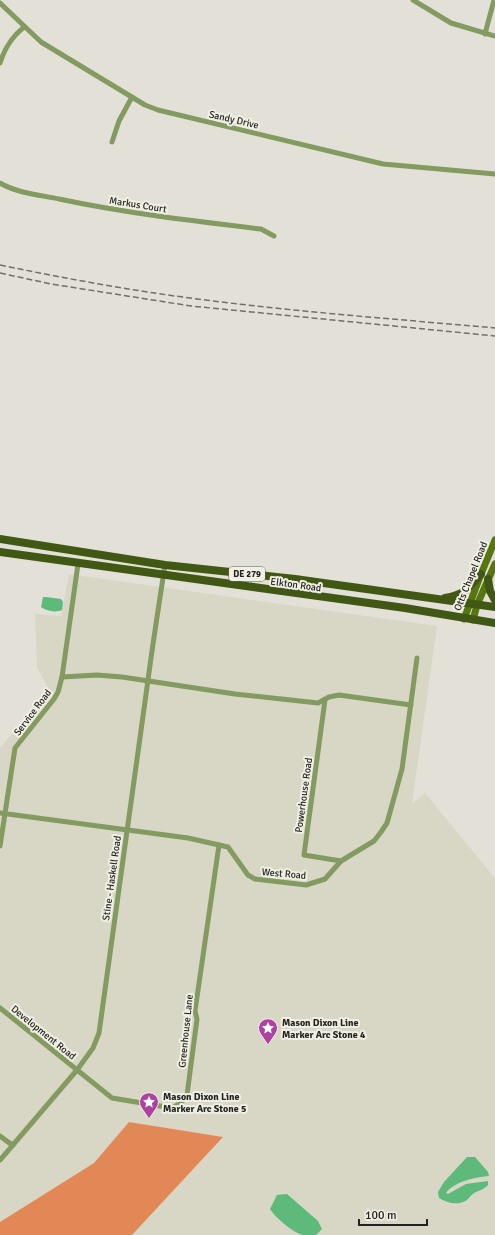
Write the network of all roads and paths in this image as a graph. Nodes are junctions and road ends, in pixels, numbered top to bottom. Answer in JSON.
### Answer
{"nodes":[{"id":1,"x":413,"y":0,"type":"edge"},
{"id":2,"x":494,"y":0,"type":"edge"},
{"id":3,"x":0,"y":3,"type":"edge"},
{"id":4,"x":24,"y":27,"type":"junction"},
{"id":5,"x":484,"y":34,"type":"junction"},
{"id":6,"x":495,"y":36,"type":"edge"},
{"id":7,"x":0,"y":63,"type":"edge"},
{"id":8,"x":132,"y":97,"type":"junction"},
{"id":9,"x":112,"y":142,"type":"dead end"},
{"id":10,"x":495,"y":174,"type":"edge"},
{"id":11,"x":0,"y":183,"type":"edge"},
{"id":12,"x":274,"y":236,"type":"dead end"},
{"id":13,"x":0,"y":539,"type":"edge"},
{"id":14,"x":495,"y":540,"type":"edge"},
{"id":15,"x":0,"y":552,"type":"edge"},
{"id":16,"x":78,"y":564,"type":"junction"},
{"id":17,"x":495,"y":564,"type":"edge"},
{"id":18,"x":165,"y":565,"type":"junction"},
{"id":19,"x":481,"y":574,"type":"junction"},
{"id":20,"x":163,"y":576,"type":"junction"},
{"id":21,"x":488,"y":579,"type":"junction"},
{"id":22,"x":436,"y":599,"type":"junction"},
{"id":23,"x":495,"y":600,"type":"edge"},
{"id":24,"x":474,"y":604,"type":"junction"},
{"id":25,"x":495,"y":607,"type":"edge"},
{"id":26,"x":464,"y":619,"type":"junction"},
{"id":27,"x":473,"y":620,"type":"junction"},
{"id":28,"x":495,"y":623,"type":"edge"},
{"id":29,"x":417,"y":658,"type":"dead end"},
{"id":30,"x":62,"y":677,"type":"junction"},
{"id":31,"x":148,"y":680,"type":"junction"},
{"id":32,"x":325,"y":700,"type":"junction"},
{"id":33,"x":411,"y":705,"type":"junction"},
{"id":34,"x":2,"y":813,"type":"edge"},
{"id":35,"x":127,"y":830,"type":"junction"},
{"id":36,"x":219,"y":845,"type":"junction"},
{"id":37,"x":0,"y":846,"type":"edge"},
{"id":38,"x":342,"y":862,"type":"junction"},
{"id":39,"x":0,"y":1008,"type":"edge"},
{"id":40,"x":77,"y":1070,"type":"junction"},
{"id":41,"x":0,"y":1136,"type":"edge"},
{"id":42,"x":13,"y":1145,"type":"junction"},
{"id":43,"x":0,"y":1160,"type":"edge"}],
"edges":[{"from":1,"to":5,"type":"street"},
{"from":2,"to":5,"type":"street"},
{"from":3,"to":4,"type":"street","name":"Sandy Drive"},
{"from":4,"to":7,"type":"street"},
{"from":4,"to":8,"type":"street","name":"Sandy Drive"},
{"from":5,"to":6,"type":"street"},
{"from":8,"to":9,"type":"street"},
{"from":8,"to":10,"type":"street","name":"Sandy Drive"},
{"from":11,"to":12,"type":"street","name":"Markus Court"},
{"from":13,"to":18,"type":"main road","name":"Elkton Road","number":"DE 279"},
{"from":14,"to":19,"type":"main road","name":"Otts Chapel Road"},
{"from":15,"to":16,"type":"main road","name":"Elkton Road","number":"DE 279"},
{"from":16,"to":20,"type":"main road","name":"Elkton Road","number":"DE 279"},
{"from":16,"to":30,"type":"street","name":"Service Road"},
{"from":17,"to":21,"type":"main road","name":"Otts Chapel Road"},
{"from":18,"to":20,"type":"street","name":"Stine - Haskell Road"},
{"from":18,"to":22,"type":"main road","name":"Elkton Road","number":"DE 279"},
{"from":19,"to":22,"type":"main road"},
{"from":19,"to":24,"type":"main road","name":"Otts Chapel Road"},
{"from":20,"to":26,"type":"main road","name":"Elkton Road","number":"DE 279"},
{"from":20,"to":31,"type":"street","name":"Stine - Haskell Road"},
{"from":21,"to":23,"type":"main road"},
{"from":21,"to":24,"type":"main road","name":"Otts Chapel Road"},
{"from":22,"to":24,"type":"main road","name":"Elkton Road","number":"DE 279"},
{"from":24,"to":25,"type":"main road","name":"Elkton Road","number":"DE 279"},
{"from":24,"to":26,"type":"main road","name":"Otts Chapel Road"},
{"from":24,"to":27,"type":"main road","name":"Otts Chapel Road"},
{"from":26,"to":27,"type":"main road","name":"Elkton Road","number":"DE 279"},
{"from":27,"to":28,"type":"main road","name":"Elkton Road","number":"DE 279"},
{"from":29,"to":33,"type":"street","name":"West Road"},
{"from":30,"to":31,"type":"street"},
{"from":30,"to":34,"type":"street","name":"Service Road"},
{"from":31,"to":32,"type":"street"},
{"from":31,"to":35,"type":"street","name":"Stine - Haskell Road"},
{"from":32,"to":33,"type":"street"},
{"from":32,"to":38,"type":"street","name":"Powerhouse Road"},
{"from":33,"to":38,"type":"street","name":"West Road"},
{"from":34,"to":35,"type":"street","name":"West Road"},
{"from":34,"to":37,"type":"street","name":"Service Road"},
{"from":35,"to":36,"type":"street","name":"West Road"},
{"from":35,"to":40,"type":"street","name":"Stine - Haskell Road"},
{"from":36,"to":38,"type":"street","name":"West Road"},
{"from":36,"to":40,"type":"street","name":"Greenhouse Lane"},
{"from":39,"to":40,"type":"street","name":"Development Road"},
{"from":40,"to":42,"type":"street","name":"Stine - Haskell Road"},
{"from":41,"to":42,"type":"street"},
{"from":42,"to":43,"type":"street","name":"Stine - Haskell Road"}]}
